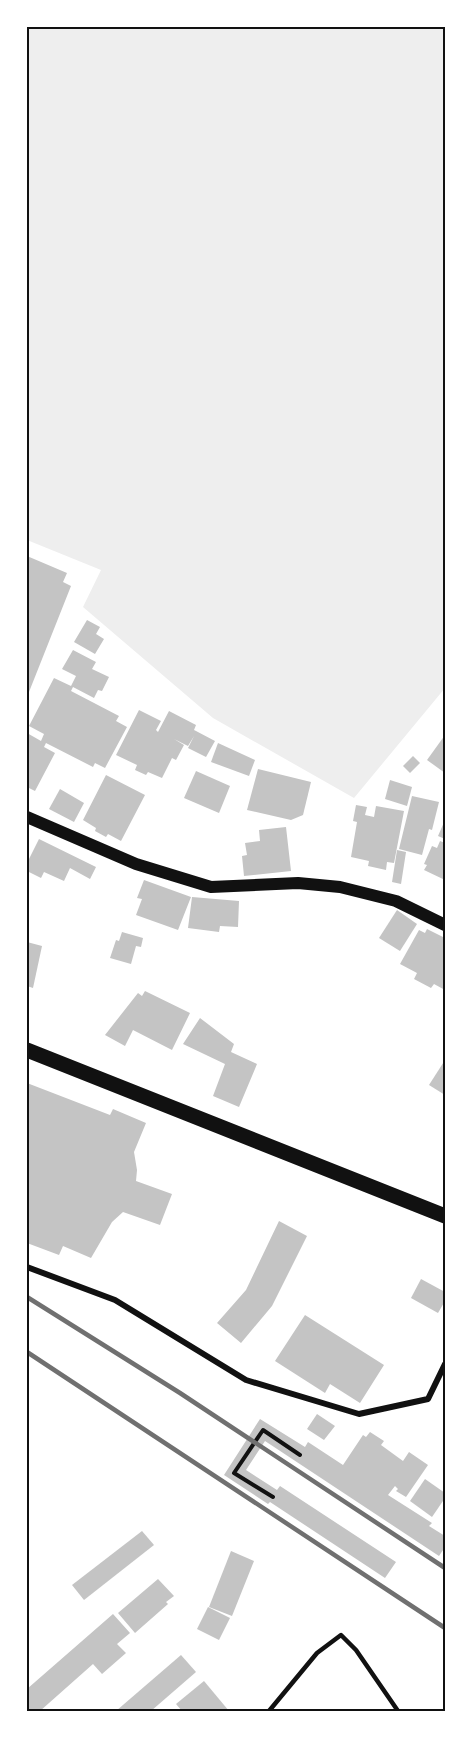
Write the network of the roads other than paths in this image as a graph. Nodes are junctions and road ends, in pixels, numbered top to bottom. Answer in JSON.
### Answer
{"nodes":[{"id":1,"x":27,"y":817,"type":"edge"},
{"id":2,"x":445,"y":926,"type":"edge"},
{"id":3,"x":27,"y":1050,"type":"edge"},
{"id":4,"x":445,"y":1216,"type":"edge"},
{"id":5,"x":27,"y":1268,"type":"edge"},
{"id":6,"x":445,"y":1364,"type":"edge"},
{"id":7,"x":269,"y":1711,"type":"edge"},
{"id":8,"x":398,"y":1711,"type":"edge"}],
"edges":[{"from":1,"to":2,"type":"main road"},
{"from":3,"to":4,"type":"main road"},
{"from":5,"to":6,"type":"street"},
{"from":7,"to":8,"type":"lane"}]}
